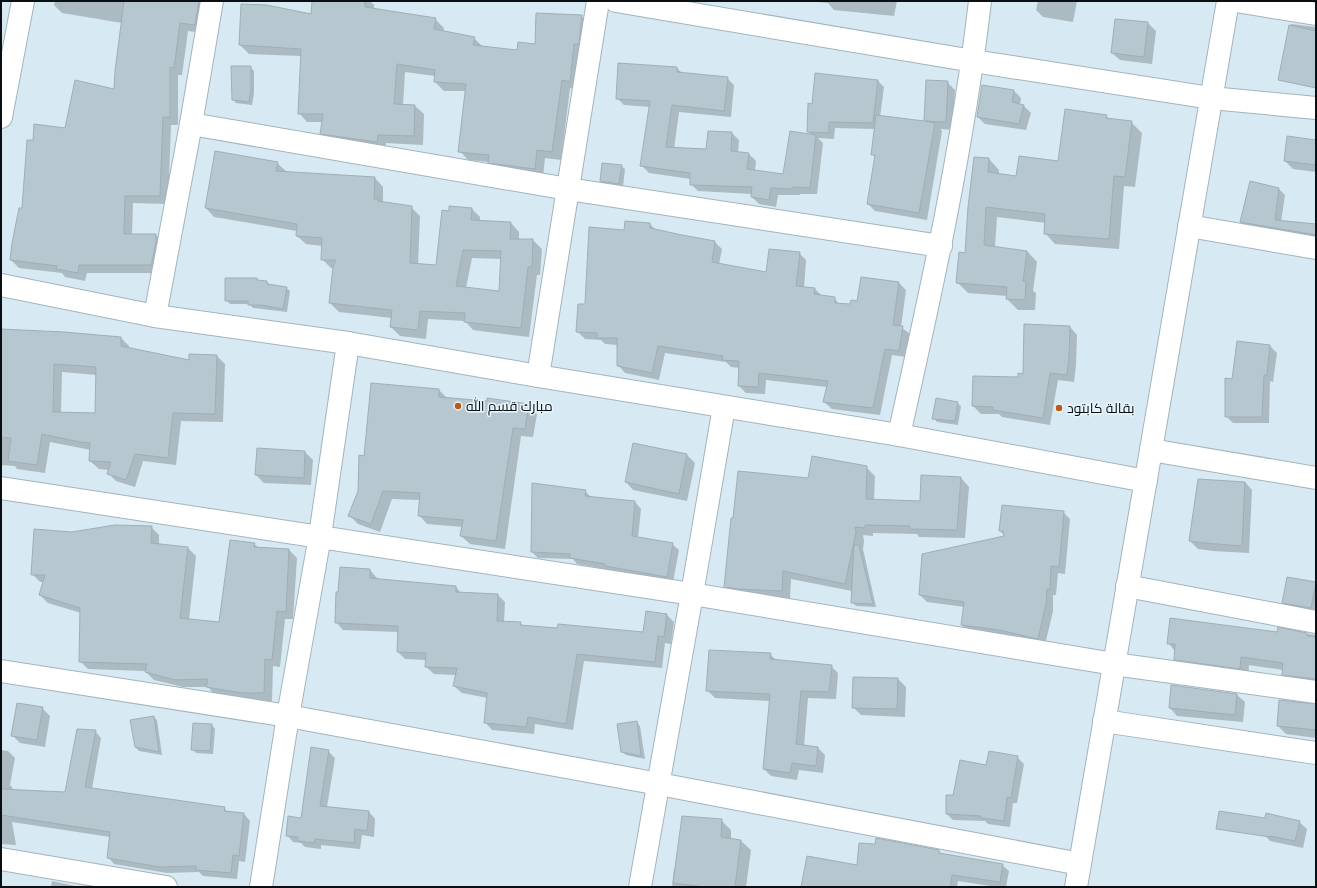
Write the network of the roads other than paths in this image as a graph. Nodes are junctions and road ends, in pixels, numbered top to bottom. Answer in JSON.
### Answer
{"nodes":[{"id":1,"x":23,"y":1,"type":"edge"},
{"id":2,"x":212,"y":1,"type":"edge"},
{"id":3,"x":598,"y":1,"type":"edge"},
{"id":4,"x":616,"y":1,"type":"edge"},
{"id":5,"x":980,"y":1,"type":"edge"},
{"id":6,"x":1228,"y":1,"type":"edge"},
{"id":7,"x":1236,"y":1,"type":"edge"},
{"id":8,"x":1316,"y":14,"type":"edge"},
{"id":9,"x":973,"y":61,"type":"junction"},
{"id":10,"x":6,"y":62,"type":"edge"},
{"id":11,"x":1211,"y":98,"type":"junction"},
{"id":12,"x":1316,"y":108,"type":"edge"},
{"id":13,"x":1,"y":117,"type":"edge"},
{"id":14,"x":191,"y":124,"type":"junction"},
{"id":15,"x":568,"y":189,"type":"junction"},
{"id":16,"x":1190,"y":226,"type":"junction"},
{"id":17,"x":941,"y":246,"type":"junction"},
{"id":18,"x":1316,"y":248,"type":"edge"},
{"id":19,"x":1,"y":286,"type":"edge"},
{"id":20,"x":155,"y":316,"type":"junction"},
{"id":21,"x":348,"y":343,"type":"junction"},
{"id":22,"x":538,"y":376,"type":"junction"},
{"id":23,"x":724,"y":407,"type":"junction"},
{"id":24,"x":899,"y":435,"type":"junction"},
{"id":25,"x":1151,"y":450,"type":"junction"},
{"id":26,"x":1316,"y":478,"type":"edge"},
{"id":27,"x":1146,"y":481,"type":"junction"},
{"id":28,"x":1,"y":488,"type":"edge"},
{"id":29,"x":320,"y":536,"type":"junction"},
{"id":30,"x":1127,"y":586,"type":"junction"},
{"id":31,"x":692,"y":594,"type":"junction"},
{"id":32,"x":1316,"y":622,"type":"edge"},
{"id":33,"x":1114,"y":664,"type":"junction"},
{"id":34,"x":1,"y":671,"type":"edge"},
{"id":35,"x":1316,"y":692,"type":"edge"},
{"id":36,"x":288,"y":716,"type":"junction"},
{"id":37,"x":1104,"y":721,"type":"junction"},
{"id":38,"x":1316,"y":753,"type":"edge"},
{"id":39,"x":659,"y":784,"type":"junction"},
{"id":40,"x":1,"y":859,"type":"edge"},
{"id":41,"x":1080,"y":864,"type":"junction"},
{"id":42,"x":166,"y":887,"type":"edge"},
{"id":43,"x":262,"y":887,"type":"edge"},
{"id":44,"x":640,"y":887,"type":"edge"},
{"id":45,"x":1076,"y":887,"type":"edge"}],
"edges":[{"from":1,"to":10,"type":"street"},
{"from":2,"to":14,"type":"street"},
{"from":3,"to":15,"type":"street"},
{"from":4,"to":9,"type":"street"},
{"from":5,"to":9,"type":"street"},
{"from":6,"to":11,"type":"street"},
{"from":7,"to":8,"type":"street"},
{"from":9,"to":11,"type":"street"},
{"from":9,"to":17,"type":"street"},
{"from":10,"to":13,"type":"street"},
{"from":11,"to":12,"type":"street"},
{"from":11,"to":16,"type":"street"},
{"from":14,"to":15,"type":"street"},
{"from":14,"to":20,"type":"street"},
{"from":15,"to":17,"type":"street"},
{"from":15,"to":22,"type":"street"},
{"from":16,"to":18,"type":"street"},
{"from":16,"to":25,"type":"street"},
{"from":17,"to":24,"type":"street"},
{"from":19,"to":20,"type":"street"},
{"from":20,"to":21,"type":"street"},
{"from":21,"to":22,"type":"street"},
{"from":21,"to":29,"type":"street"},
{"from":22,"to":23,"type":"street"},
{"from":23,"to":24,"type":"street"},
{"from":23,"to":31,"type":"street"},
{"from":24,"to":27,"type":"street"},
{"from":25,"to":26,"type":"street"},
{"from":25,"to":27,"type":"street"},
{"from":27,"to":30,"type":"street"},
{"from":28,"to":29,"type":"street"},
{"from":29,"to":31,"type":"street"},
{"from":29,"to":36,"type":"street"},
{"from":30,"to":32,"type":"street"},
{"from":30,"to":33,"type":"street"},
{"from":31,"to":33,"type":"street"},
{"from":31,"to":39,"type":"street"},
{"from":33,"to":35,"type":"street"},
{"from":33,"to":37,"type":"street"},
{"from":34,"to":36,"type":"street"},
{"from":36,"to":39,"type":"street"},
{"from":36,"to":43,"type":"street"},
{"from":37,"to":38,"type":"street"},
{"from":37,"to":41,"type":"street"},
{"from":39,"to":41,"type":"street"},
{"from":39,"to":44,"type":"street"},
{"from":40,"to":42,"type":"street"},
{"from":41,"to":45,"type":"street"}]}
